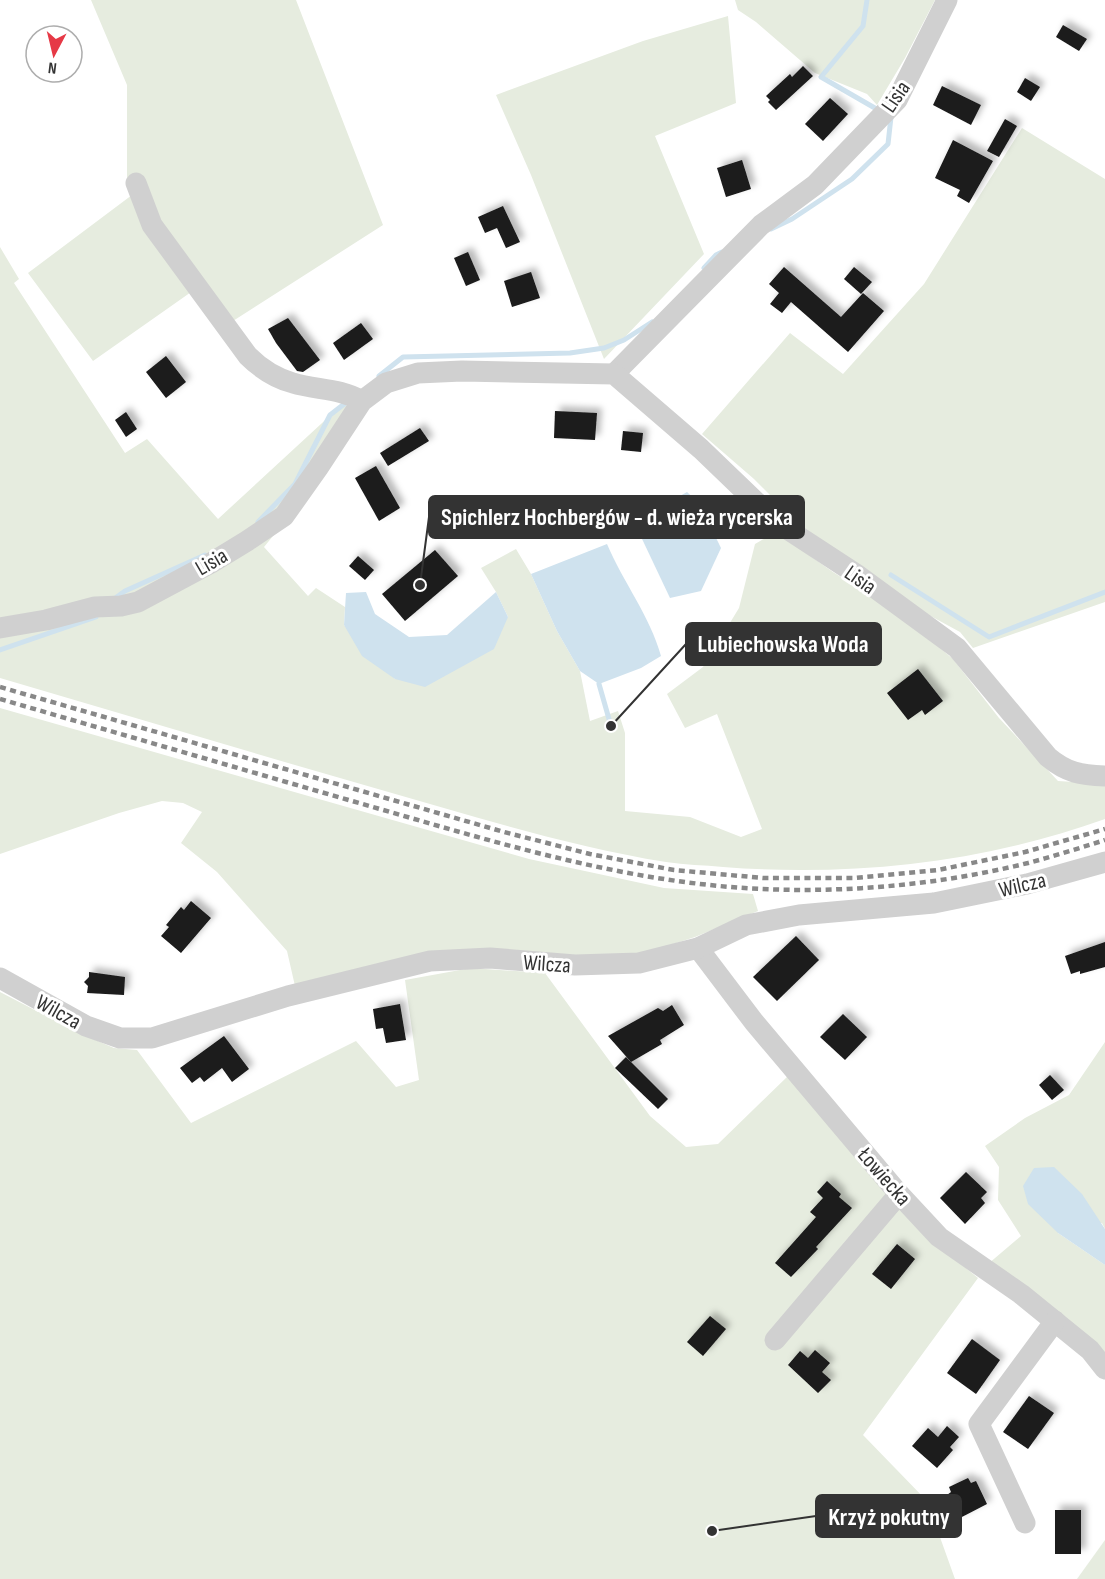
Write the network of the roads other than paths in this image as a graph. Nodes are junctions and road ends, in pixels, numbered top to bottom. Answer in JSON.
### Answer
{"nodes":[{"id":1,"x":947,"y":0,"type":"edge"},
{"id":2,"x":136,"y":183,"type":"dead end"},
{"id":3,"x":614,"y":374,"type":"junction"},
{"id":4,"x":362,"y":401,"type":"junction"},
{"id":5,"x":0,"y":628,"type":"edge"},
{"id":6,"x":1105,"y":776,"type":"edge"},
{"id":7,"x":1105,"y":862,"type":"edge"},
{"id":8,"x":698,"y":948,"type":"junction"},
{"id":9,"x":0,"y":978,"type":"edge"},
{"id":10,"x":899,"y":1194,"type":"junction"},
{"id":11,"x":1055,"y":1322,"type":"junction"},
{"id":12,"x":775,"y":1340,"type":"dead end"},
{"id":13,"x":1105,"y":1369,"type":"edge"},
{"id":14,"x":1025,"y":1523,"type":"dead end"}],
"edges":[{"from":1,"to":3,"type":"street","name":"Lisia"},
{"from":2,"to":4,"type":"street"},
{"from":3,"to":4,"type":"street","name":"Lisia"},
{"from":3,"to":6,"type":"street","name":"Lisia"},
{"from":4,"to":5,"type":"street","name":"Lisia"},
{"from":7,"to":8,"type":"street","name":"Wilcza"},
{"from":8,"to":9,"type":"street","name":"Wilcza"},
{"from":8,"to":10,"type":"street","name":"Łowiecka"},
{"from":10,"to":11,"type":"street","name":"Łowiecka"},
{"from":10,"to":12,"type":"street"},
{"from":11,"to":13,"type":"street","name":"Łowiecka"},
{"from":11,"to":14,"type":"street"}]}
